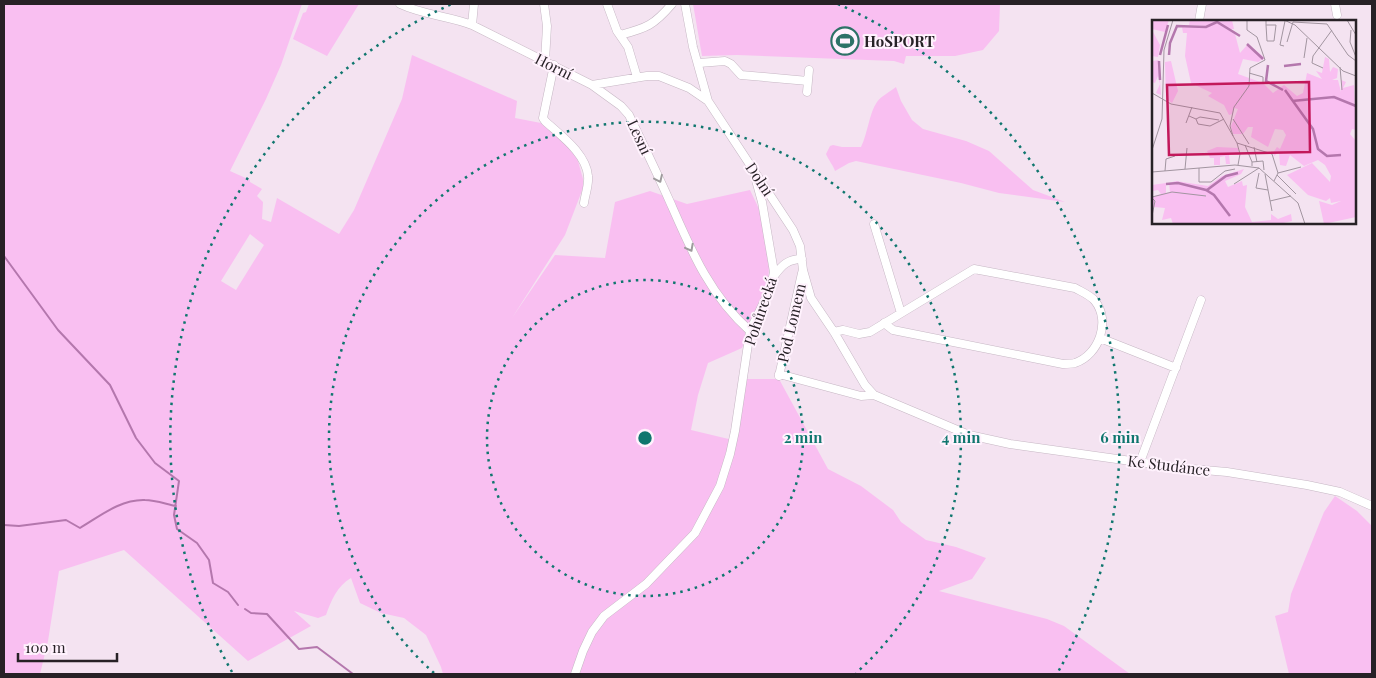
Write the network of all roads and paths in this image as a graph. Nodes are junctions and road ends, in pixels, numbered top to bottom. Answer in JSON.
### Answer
{"nodes":[{"id":1,"x":400,"y":4,"type":"edge"},
{"id":2,"x":474,"y":4,"type":"edge"},
{"id":3,"x":544,"y":4,"type":"edge"},
{"id":4,"x":607,"y":4,"type":"edge"},
{"id":5,"x":672,"y":4,"type":"edge"},
{"id":6,"x":685,"y":4,"type":"edge"},
{"id":7,"x":1202,"y":4,"type":"edge"},
{"id":8,"x":1335,"y":4,"type":"edge"},
{"id":9,"x":1337,"y":15,"type":"dead end"},
{"id":10,"x":1199,"y":20,"type":"edge"},
{"id":11,"x":472,"y":25,"type":"junction"},
{"id":12,"x":620,"y":35,"type":"junction"},
{"id":13,"x":545,"y":61,"type":"junction"},
{"id":14,"x":699,"y":63,"type":"junction"},
{"id":15,"x":554,"y":65,"type":"junction"},
{"id":16,"x":809,"y":70,"type":"dead end"},
{"id":17,"x":637,"y":77,"type":"junction"},
{"id":18,"x":808,"y":81,"type":"junction"},
{"id":19,"x":592,"y":85,"type":"junction"},
{"id":20,"x":807,"y":92,"type":"dead end"},
{"id":21,"x":708,"y":101,"type":"junction"},
{"id":22,"x":752,"y":166,"type":"junction"},
{"id":23,"x":584,"y":204,"type":"dead end"},
{"id":24,"x":874,"y":224,"type":"dead end"},
{"id":25,"x":802,"y":259,"type":"junction"},
{"id":26,"x":803,"y":270,"type":"junction"},
{"id":27,"x":774,"y":276,"type":"junction"},
{"id":28,"x":1201,"y":300,"type":"dead end"},
{"id":29,"x":902,"y":313,"type":"junction"},
{"id":30,"x":884,"y":323,"type":"junction"},
{"id":31,"x":750,"y":331,"type":"junction"},
{"id":32,"x":834,"y":332,"type":"junction"},
{"id":33,"x":1100,"y":338,"type":"junction"},
{"id":34,"x":1176,"y":368,"type":"junction"},
{"id":35,"x":874,"y":395,"type":"junction"},
{"id":36,"x":1140,"y":462,"type":"junction"},
{"id":37,"x":1372,"y":506,"type":"edge"},
{"id":38,"x":575,"y":674,"type":"edge"}],
"edges":[{"from":1,"to":11,"type":"street","name":"Horní"},
{"from":2,"to":11,"type":"street"},
{"from":3,"to":13,"type":"street"},
{"from":4,"to":12,"type":"street"},
{"from":5,"to":12,"type":"street"},
{"from":6,"to":14,"type":"street","name":"Dolní"},
{"from":7,"to":10,"type":"street"},
{"from":8,"to":9,"type":"street"},
{"from":11,"to":13,"type":"street","name":"Horní"},
{"from":12,"to":17,"type":"street"},
{"from":13,"to":15,"type":"street","name":"Horní"},
{"from":14,"to":18,"type":"street"},
{"from":14,"to":21,"type":"street","name":"Dolní"},
{"from":15,"to":19,"type":"street","name":"Horní"},
{"from":15,"to":23,"type":"street"},
{"from":16,"to":18,"type":"street"},
{"from":17,"to":19,"type":"street"},
{"from":17,"to":21,"type":"street"},
{"from":18,"to":20,"type":"street"},
{"from":19,"to":31,"type":"street","name":"Lesní","one_way":true},
{"from":21,"to":22,"type":"street","name":"Dolní"},
{"from":22,"to":25,"type":"street","name":"Dolní"},
{"from":22,"to":27,"type":"street","name":"Pohůrecká"},
{"from":24,"to":29,"type":"street"},
{"from":25,"to":26,"type":"street","name":"Dolní"},
{"from":25,"to":27,"type":"street"},
{"from":26,"to":32,"type":"street","name":"Dolní"},
{"from":26,"to":35,"type":"street","name":"Pod Lomem"},
{"from":27,"to":31,"type":"street","name":"Pohůrecká"},
{"from":28,"to":34,"type":"street"},
{"from":29,"to":30,"type":"street"},
{"from":29,"to":33,"type":"street"},
{"from":30,"to":32,"type":"street"},
{"from":30,"to":33,"type":"street"},
{"from":31,"to":38,"type":"street","name":"Pohůrecká"},
{"from":32,"to":35,"type":"street","name":"Dolní"},
{"from":33,"to":34,"type":"street"},
{"from":34,"to":36,"type":"street"},
{"from":35,"to":36,"type":"street","name":"Ke Studánce"},
{"from":36,"to":37,"type":"street","name":"Ke Studánce"}]}
